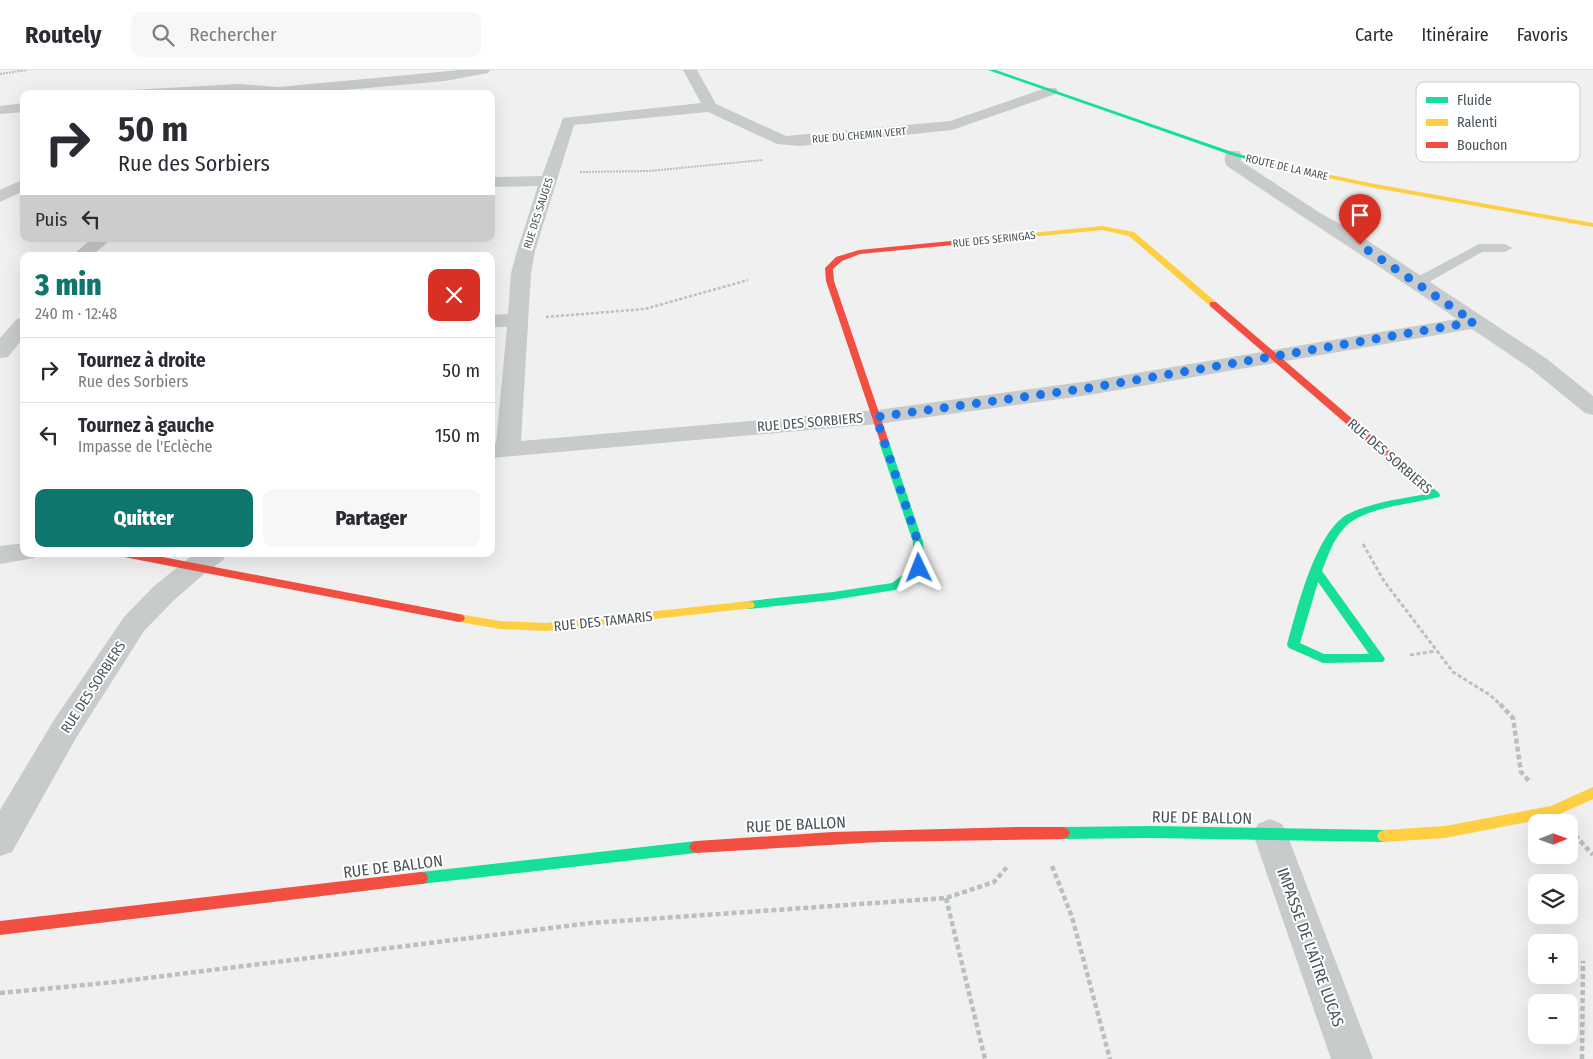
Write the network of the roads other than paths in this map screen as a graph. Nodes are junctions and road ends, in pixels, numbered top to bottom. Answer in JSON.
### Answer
{"nodes":[{"id":1,"x":483,"y":70,"type":"edge"},
{"id":2,"x":690,"y":70,"type":"edge"},
{"id":3,"x":991,"y":70,"type":"edge"},
{"id":4,"x":385,"y":76,"type":"edge"},
{"id":5,"x":145,"y":80,"type":"dead end"},
{"id":6,"x":136,"y":90,"type":"edge"},
{"id":7,"x":203,"y":90,"type":"edge"},
{"id":8,"x":265,"y":90,"type":"edge"},
{"id":9,"x":286,"y":90,"type":"edge"},
{"id":10,"x":1051,"y":91,"type":"junction"},
{"id":11,"x":710,"y":107,"type":"junction"},
{"id":12,"x":20,"y":108,"type":"edge"},
{"id":13,"x":0,"y":110,"type":"edge"},
{"id":14,"x":1233,"y":154,"type":"junction"},
{"id":15,"x":550,"y":176,"type":"junction"},
{"id":16,"x":495,"y":182,"type":"edge"},
{"id":17,"x":20,"y":186,"type":"edge"},
{"id":18,"x":0,"y":197,"type":"edge"},
{"id":19,"x":1593,"y":225,"type":"edge"},
{"id":20,"x":98,"y":242,"type":"edge"},
{"id":21,"x":1505,"y":248,"type":"dead end"},
{"id":22,"x":86,"y":252,"type":"edge"},
{"id":23,"x":1417,"y":283,"type":"junction"},
{"id":24,"x":517,"y":320,"type":"junction"},
{"id":25,"x":495,"y":322,"type":"edge"},
{"id":26,"x":1474,"y":322,"type":"junction"},
{"id":27,"x":20,"y":328,"type":"edge"},
{"id":28,"x":0,"y":352,"type":"edge"},
{"id":29,"x":1276,"y":357,"type":"junction"},
{"id":30,"x":1593,"y":408,"type":"edge"},
{"id":31,"x":876,"y":417,"type":"junction"},
{"id":32,"x":499,"y":449,"type":"edge"},
{"id":33,"x":20,"y":552,"type":"edge"},
{"id":34,"x":0,"y":555,"type":"edge"},
{"id":35,"x":166,"y":557,"type":"edge"},
{"id":36,"x":203,"y":560,"type":"edge"},
{"id":37,"x":1318,"y":573,"type":"junction"},
{"id":38,"x":1592,"y":795,"type":"edge"},
{"id":39,"x":1270,"y":834,"type":"junction"},
{"id":40,"x":0,"y":841,"type":"edge"},
{"id":41,"x":0,"y":928,"type":"edge"},
{"id":42,"x":1352,"y":1059,"type":"edge"}],
"edges":[{"from":1,"to":4,"type":"street"},
{"from":2,"to":11,"type":"street"},
{"from":3,"to":10,"type":"street","name":"ROUTE DE LA MARE"},
{"from":4,"to":9,"type":"street"},
{"from":5,"to":6,"type":"street"},
{"from":7,"to":8,"type":"street"},
{"from":10,"to":11,"type":"street","name":"RUE DU CHEMIN VERT"},
{"from":10,"to":14,"type":"street","name":"ROUTE DE LA MARE"},
{"from":11,"to":15,"type":"street","name":"RUE DES SAUGES"},
{"from":12,"to":13,"type":"street"},
{"from":14,"to":19,"type":"street","name":"ROUTE DE LA MARE"},
{"from":14,"to":23,"type":"street"},
{"from":15,"to":16,"type":"street"},
{"from":15,"to":24,"type":"street","name":"RUE DES SAUGES"},
{"from":17,"to":18,"type":"street"},
{"from":20,"to":22,"type":"street"},
{"from":21,"to":23,"type":"lane"},
{"from":23,"to":26,"type":"street"},
{"from":24,"to":25,"type":"street"},
{"from":24,"to":32,"type":"street","name":"RUE DES SAUGES"},
{"from":26,"to":29,"type":"street","name":"RUE DES SORBIERS"},
{"from":26,"to":30,"type":"street"},
{"from":27,"to":28,"type":"street"},
{"from":29,"to":31,"type":"street","name":"RUE DES SORBIERS"},
{"from":29,"to":31,"type":"street","name":"RUE DES SERINGAS"},
{"from":29,"to":37,"type":"street","name":"RUE DES SORBIERS"},
{"from":31,"to":32,"type":"street","name":"RUE DES SORBIERS"},
{"from":31,"to":36,"type":"street","name":"RUE DES TAMARIS"},
{"from":33,"to":34,"type":"street"},
{"from":35,"to":36,"type":"street","name":"RUE DES TAMARIS"},
{"from":36,"to":40,"type":"street","name":"RUE DES SORBIERS"},
{"from":37,"to":37,"type":"street","name":"RUE DES SORBIERS"},
{"from":38,"to":39,"type":"street","name":"RUE DE BALLON"},
{"from":39,"to":41,"type":"street","name":"RUE DE BALLON"},
{"from":39,"to":42,"type":"street","name":"IMPASSE DE L'AÎTRE LUCAS"}]}
